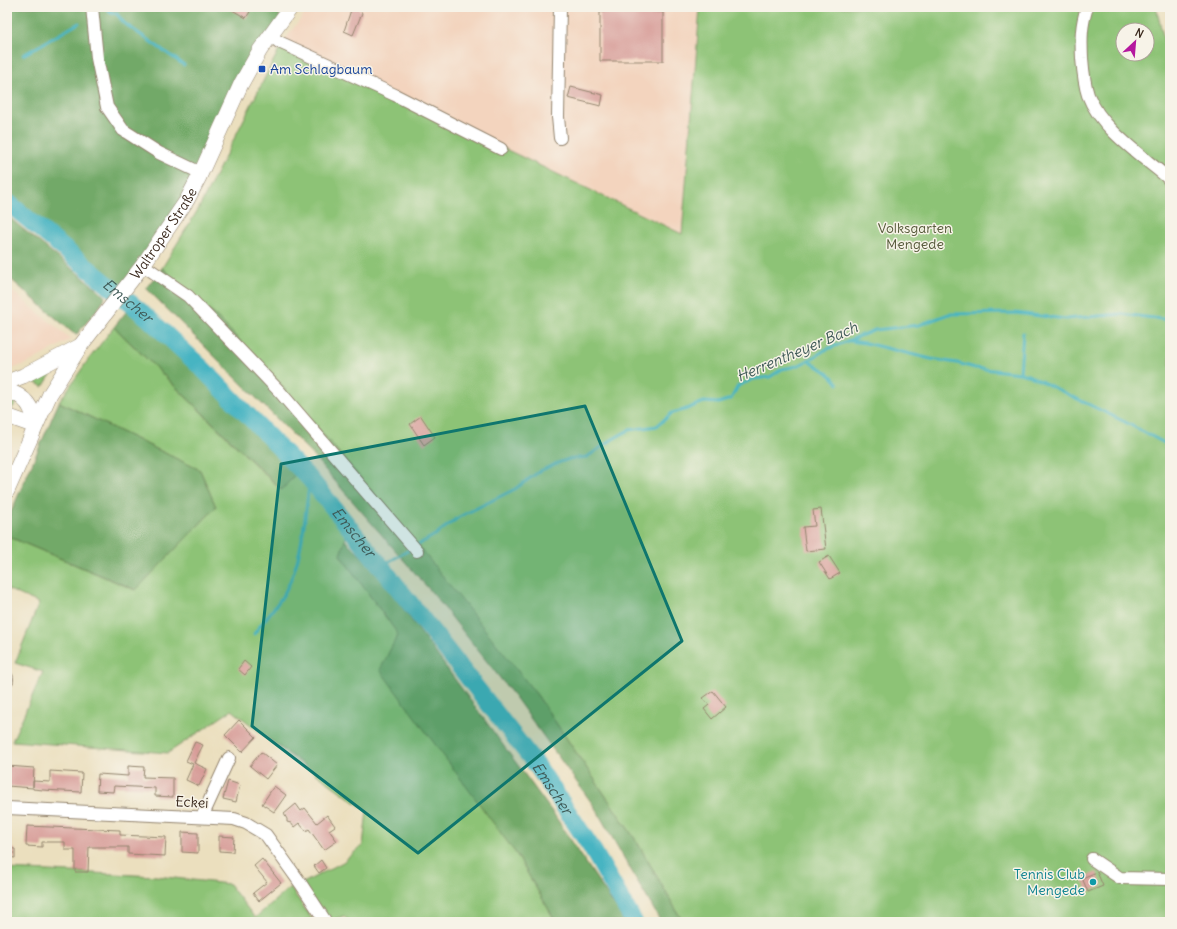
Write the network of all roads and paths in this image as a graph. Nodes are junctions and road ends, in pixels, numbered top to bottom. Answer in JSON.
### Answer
{"nodes":[{"id":1,"x":92,"y":7,"type":"edge"},
{"id":2,"x":291,"y":7,"type":"edge"},
{"id":3,"x":560,"y":7,"type":"edge"},
{"id":4,"x":1086,"y":7,"type":"edge"},
{"id":5,"x":270,"y":35,"type":"junction"},
{"id":6,"x":560,"y":138,"type":"dead end"},
{"id":7,"x":501,"y":149,"type":"dead end"},
{"id":8,"x":201,"y":173,"type":"junction"},
{"id":9,"x":1170,"y":181,"type":"edge"},
{"id":10,"x":141,"y":269,"type":"junction"},
{"id":11,"x":81,"y":345,"type":"junction"},
{"id":12,"x":7,"y":382,"type":"edge"},
{"id":13,"x":7,"y":391,"type":"edge"},
{"id":14,"x":7,"y":416,"type":"edge"},
{"id":15,"x":35,"y":426,"type":"junction"},
{"id":16,"x":7,"y":491,"type":"edge"},
{"id":17,"x":417,"y":551,"type":"dead end"},
{"id":18,"x":228,"y":758,"type":"dead end"},
{"id":19,"x":7,"y":808,"type":"edge"},
{"id":20,"x":202,"y":817,"type":"junction"},
{"id":21,"x":1092,"y":859,"type":"dead end"},
{"id":22,"x":1170,"y":879,"type":"edge"},
{"id":23,"x":326,"y":922,"type":"edge"}],
"edges":[{"from":1,"to":8,"type":"street"},
{"from":2,"to":5,"type":"main road","name":"Waltroper Straße"},
{"from":3,"to":6,"type":"street"},
{"from":4,"to":9,"type":"street"},
{"from":5,"to":7,"type":"street"},
{"from":5,"to":8,"type":"main road","name":"Waltroper Straße"},
{"from":8,"to":10,"type":"main road","name":"Waltroper Straße"},
{"from":10,"to":11,"type":"main road","name":"Waltroper Straße"},
{"from":10,"to":17,"type":"street"},
{"from":11,"to":12,"type":"main road"},
{"from":11,"to":15,"type":"main road","name":"Waltroper Straße"},
{"from":13,"to":15,"type":"main road"},
{"from":14,"to":15,"type":"main road"},
{"from":15,"to":16,"type":"main road","name":"Waltroper Straße"},
{"from":18,"to":20,"type":"street"},
{"from":19,"to":20,"type":"street","name":"Eckei"},
{"from":20,"to":23,"type":"street","name":"Eckei"},
{"from":21,"to":22,"type":"street"}]}
